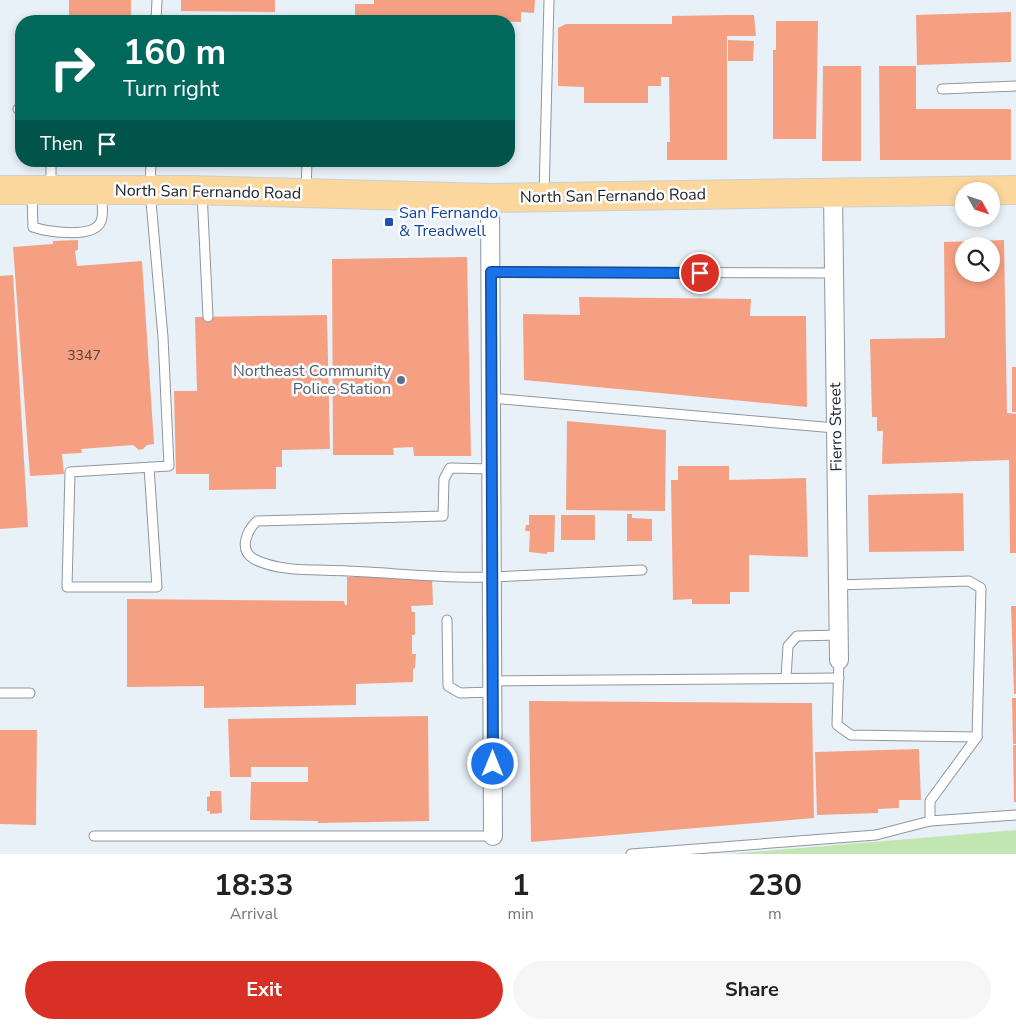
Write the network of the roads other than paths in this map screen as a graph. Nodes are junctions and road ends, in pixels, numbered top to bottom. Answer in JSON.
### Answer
{"nodes":[{"id":1,"x":157,"y":0,"type":"edge"},
{"id":2,"x":549,"y":0,"type":"edge"},
{"id":3,"x":156,"y":15,"type":"edge"},
{"id":4,"x":1016,"y":86,"type":"edge"},
{"id":5,"x":942,"y":89,"type":"dead end"},
{"id":6,"x":48,"y":167,"type":"edge"},
{"id":7,"x":151,"y":167,"type":"edge"},
{"id":8,"x":307,"y":167,"type":"edge"},
{"id":9,"x":0,"y":190,"type":"edge"},
{"id":10,"x":41,"y":190,"type":"junction"},
{"id":11,"x":101,"y":190,"type":"junction"},
{"id":12,"x":150,"y":190,"type":"junction"},
{"id":13,"x":1016,"y":190,"type":"edge"},
{"id":14,"x":202,"y":191,"type":"junction"},
{"id":15,"x":306,"y":193,"type":"junction"},
{"id":16,"x":833,"y":193,"type":"junction"},
{"id":17,"x":490,"y":198,"type":"junction"},
{"id":18,"x":544,"y":198,"type":"junction"},
{"id":19,"x":491,"y":272,"type":"junction"},
{"id":20,"x":834,"y":273,"type":"junction"},
{"id":21,"x":208,"y":317,"type":"dead end"},
{"id":22,"x":491,"y":398,"type":"junction"},
{"id":23,"x":836,"y":428,"type":"junction"},
{"id":24,"x":150,"y":467,"type":"junction"},
{"id":25,"x":492,"y":469,"type":"junction"},
{"id":26,"x":642,"y":570,"type":"dead end"},
{"id":27,"x":492,"y":577,"type":"junction"},
{"id":28,"x":837,"y":585,"type":"junction"},
{"id":29,"x":447,"y":620,"type":"dead end"},
{"id":30,"x":838,"y":635,"type":"junction"},
{"id":31,"x":839,"y":660,"type":"joint"},
{"id":32,"x":786,"y":678,"type":"junction"},
{"id":33,"x":839,"y":678,"type":"junction"},
{"id":34,"x":493,"y":686,"type":"junction"},
{"id":35,"x":30,"y":692,"type":"dead end"},
{"id":36,"x":0,"y":694,"type":"edge"},
{"id":37,"x":977,"y":737,"type":"junction"},
{"id":38,"x":1016,"y":815,"type":"edge"},
{"id":39,"x":930,"y":821,"type":"junction"},
{"id":40,"x":94,"y":836,"type":"dead end"},
{"id":41,"x":493,"y":836,"type":"joint"},
{"id":42,"x":631,"y":854,"type":"edge"}],
"edges":[{"from":1,"to":3,"type":"lane"},
{"from":2,"to":18,"type":"lane"},
{"from":4,"to":5,"type":"lane"},
{"from":6,"to":10,"type":"lane"},
{"from":7,"to":12,"type":"lane"},
{"from":8,"to":15,"type":"lane"},
{"from":9,"to":10,"type":"main road","name":"North San Fernando Road"},
{"from":10,"to":11,"type":"main road","name":"North San Fernando Road"},
{"from":10,"to":11,"type":"lane"},
{"from":11,"to":12,"type":"main road","name":"North San Fernando Road"},
{"from":12,"to":14,"type":"main road","name":"North San Fernando Road"},
{"from":12,"to":24,"type":"lane"},
{"from":13,"to":16,"type":"main road","name":"North San Fernando Road"},
{"from":14,"to":15,"type":"main road","name":"North San Fernando Road"},
{"from":14,"to":21,"type":"lane"},
{"from":15,"to":17,"type":"main road","name":"North San Fernando Road"},
{"from":16,"to":18,"type":"main road","name":"North San Fernando Road"},
{"from":16,"to":20,"type":"street","name":"Fierro Street"},
{"from":17,"to":18,"type":"main road","name":"North San Fernando Road"},
{"from":17,"to":19,"type":"street"},
{"from":19,"to":20,"type":"lane"},
{"from":19,"to":22,"type":"street"},
{"from":20,"to":23,"type":"street","name":"Fierro Street"},
{"from":22,"to":23,"type":"lane"},
{"from":22,"to":25,"type":"street"},
{"from":23,"to":28,"type":"street","name":"Fierro Street"},
{"from":24,"to":24,"type":"lane"},
{"from":25,"to":27,"type":"street"},
{"from":25,"to":27,"type":"lane"},
{"from":26,"to":27,"type":"lane"},
{"from":27,"to":34,"type":"street"},
{"from":28,"to":30,"type":"street","name":"Fierro Street"},
{"from":28,"to":37,"type":"lane"},
{"from":29,"to":34,"type":"lane"},
{"from":30,"to":31,"type":"street","name":"Fierro Street"},
{"from":30,"to":32,"type":"lane"},
{"from":31,"to":33,"type":"lane"},
{"from":32,"to":33,"type":"lane"},
{"from":32,"to":34,"type":"lane"},
{"from":33,"to":37,"type":"lane"},
{"from":34,"to":41,"type":"street"},
{"from":35,"to":36,"type":"lane"},
{"from":37,"to":39,"type":"lane"},
{"from":38,"to":39,"type":"lane"},
{"from":39,"to":42,"type":"lane"},
{"from":40,"to":41,"type":"lane"}]}
